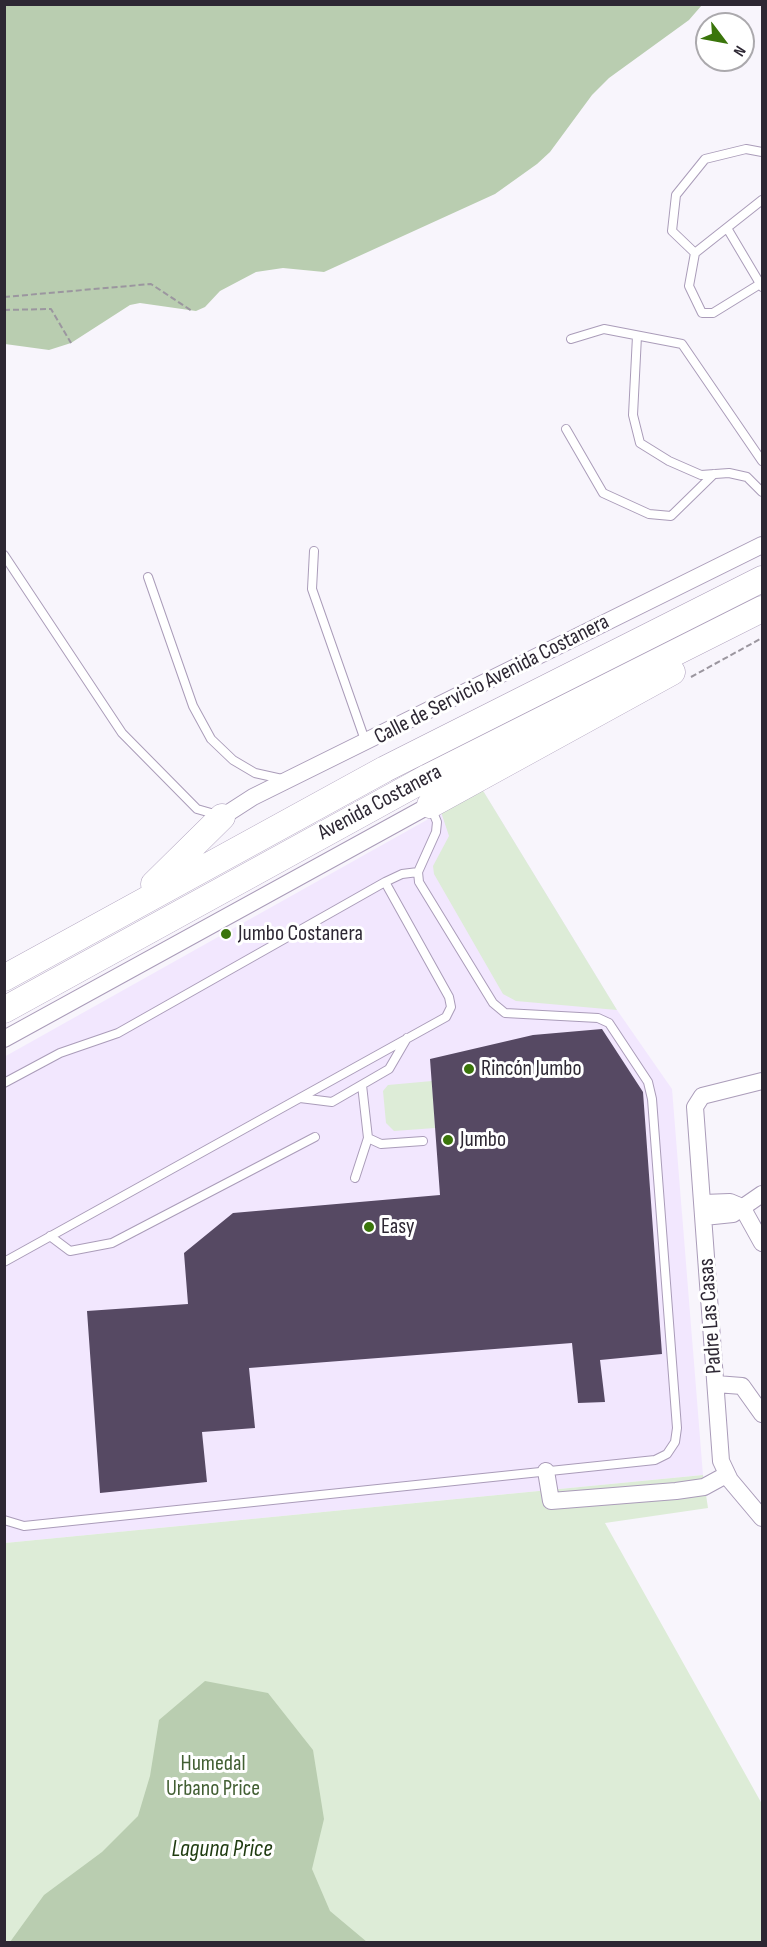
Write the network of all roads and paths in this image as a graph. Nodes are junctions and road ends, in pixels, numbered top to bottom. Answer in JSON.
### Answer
{"nodes":[{"id":1,"x":762,"y":153,"type":"edge"},
{"id":2,"x":762,"y":200,"type":"edge"},
{"id":3,"x":727,"y":228,"type":"junction"},
{"id":4,"x":695,"y":253,"type":"junction"},
{"id":5,"x":761,"y":286,"type":"edge"},
{"id":6,"x":4,"y":297,"type":"edge"},
{"id":7,"x":4,"y":310,"type":"edge"},
{"id":8,"x":192,"y":311,"type":"dead end"},
{"id":9,"x":637,"y":336,"type":"junction"},
{"id":10,"x":571,"y":339,"type":"dead end"},
{"id":11,"x":71,"y":343,"type":"dead end"},
{"id":12,"x":566,"y":429,"type":"dead end"},
{"id":13,"x":762,"y":461,"type":"edge"},
{"id":14,"x":714,"y":474,"type":"junction"},
{"id":15,"x":762,"y":492,"type":"edge"},
{"id":16,"x":762,"y":545,"type":"edge"},
{"id":17,"x":314,"y":550,"type":"dead end"},
{"id":18,"x":4,"y":555,"type":"edge"},
{"id":19,"x":148,"y":578,"type":"dead end"},
{"id":20,"x":762,"y":579,"type":"edge"},
{"id":21,"x":762,"y":609,"type":"edge"},
{"id":22,"x":762,"y":615,"type":"edge"},
{"id":23,"x":366,"y":743,"type":"junction"},
{"id":24,"x":310,"y":771,"type":"junction"},
{"id":25,"x":430,"y":805,"type":"junction"},
{"id":26,"x":222,"y":817,"type":"junction"},
{"id":27,"x":418,"y":872,"type":"junction"},
{"id":28,"x":385,"y":882,"type":"junction"},
{"id":29,"x":115,"y":916,"type":"junction"},
{"id":30,"x":4,"y":978,"type":"edge"},
{"id":31,"x":4,"y":1010,"type":"edge"},
{"id":32,"x":407,"y":1038,"type":"junction"},
{"id":33,"x":4,"y":1039,"type":"edge"},
{"id":34,"x":762,"y":1081,"type":"edge"},
{"id":35,"x":4,"y":1083,"type":"edge"},
{"id":36,"x":362,"y":1085,"type":"junction"},
{"id":37,"x":299,"y":1098,"type":"junction"},
{"id":38,"x":315,"y":1137,"type":"dead end"},
{"id":39,"x":368,"y":1138,"type":"junction"},
{"id":40,"x":423,"y":1141,"type":"dead end"},
{"id":41,"x":355,"y":1178,"type":"dead end"},
{"id":42,"x":762,"y":1194,"type":"edge"},
{"id":43,"x":742,"y":1207,"type":"junction"},
{"id":44,"x":704,"y":1210,"type":"junction"},
{"id":45,"x":50,"y":1236,"type":"junction"},
{"id":46,"x":762,"y":1243,"type":"edge"},
{"id":47,"x":4,"y":1262,"type":"edge"},
{"id":48,"x":716,"y":1384,"type":"junction"},
{"id":49,"x":762,"y":1414,"type":"edge"},
{"id":50,"x":546,"y":1471,"type":"junction"},
{"id":51,"x":726,"y":1475,"type":"junction"},
{"id":52,"x":762,"y":1515,"type":"edge"},
{"id":53,"x":4,"y":1521,"type":"edge"}],
"edges":[{"from":1,"to":4,"type":"lane"},
{"from":2,"to":3,"type":"lane"},
{"from":3,"to":4,"type":"lane"},
{"from":3,"to":5,"type":"lane"},
{"from":4,"to":5,"type":"lane"},
{"from":6,"to":8,"type":"path"},
{"from":7,"to":11,"type":"path"},
{"from":9,"to":10,"type":"lane"},
{"from":9,"to":13,"type":"lane"},
{"from":9,"to":14,"type":"lane"},
{"from":12,"to":14,"type":"lane"},
{"from":14,"to":15,"type":"lane"},
{"from":16,"to":23,"type":"street","name":"Calle de Servicio Avenida Costanera"},
{"from":17,"to":23,"type":"lane"},
{"from":18,"to":26,"type":"lane"},
{"from":19,"to":24,"type":"lane"},
{"from":20,"to":29,"type":"main road","name":"Avenida Costanera"},
{"from":21,"to":31,"type":"main road","name":"Avenida Costanera"},
{"from":22,"to":25,"type":"main road"},
{"from":23,"to":24,"type":"street","name":"Calle de Servicio Avenida Costanera"},
{"from":24,"to":26,"type":"street","name":"Calle de Servicio Avenida Costanera"},
{"from":25,"to":27,"type":"lane"},
{"from":25,"to":33,"type":"street"},
{"from":26,"to":29,"type":"main road"},
{"from":27,"to":28,"type":"lane"},
{"from":27,"to":50,"type":"lane"},
{"from":28,"to":32,"type":"lane"},
{"from":28,"to":35,"type":"lane"},
{"from":29,"to":30,"type":"main road","name":"Avenida Costanera"},
{"from":32,"to":36,"type":"lane"},
{"from":32,"to":37,"type":"lane"},
{"from":34,"to":44,"type":"street","name":"Padre Las Casas"},
{"from":36,"to":37,"type":"lane"},
{"from":36,"to":39,"type":"lane"},
{"from":37,"to":45,"type":"lane"},
{"from":38,"to":45,"type":"lane"},
{"from":39,"to":40,"type":"lane"},
{"from":39,"to":41,"type":"lane"},
{"from":42,"to":43,"type":"street"},
{"from":43,"to":44,"type":"street"},
{"from":43,"to":46,"type":"street"},
{"from":44,"to":48,"type":"street","name":"Padre Las Casas"},
{"from":45,"to":47,"type":"lane"},
{"from":48,"to":49,"type":"street"},
{"from":48,"to":51,"type":"street","name":"Padre Las Casas"},
{"from":50,"to":51,"type":"street"},
{"from":50,"to":53,"type":"lane"},
{"from":51,"to":52,"type":"street","name":"Padre Las Casas"}]}
